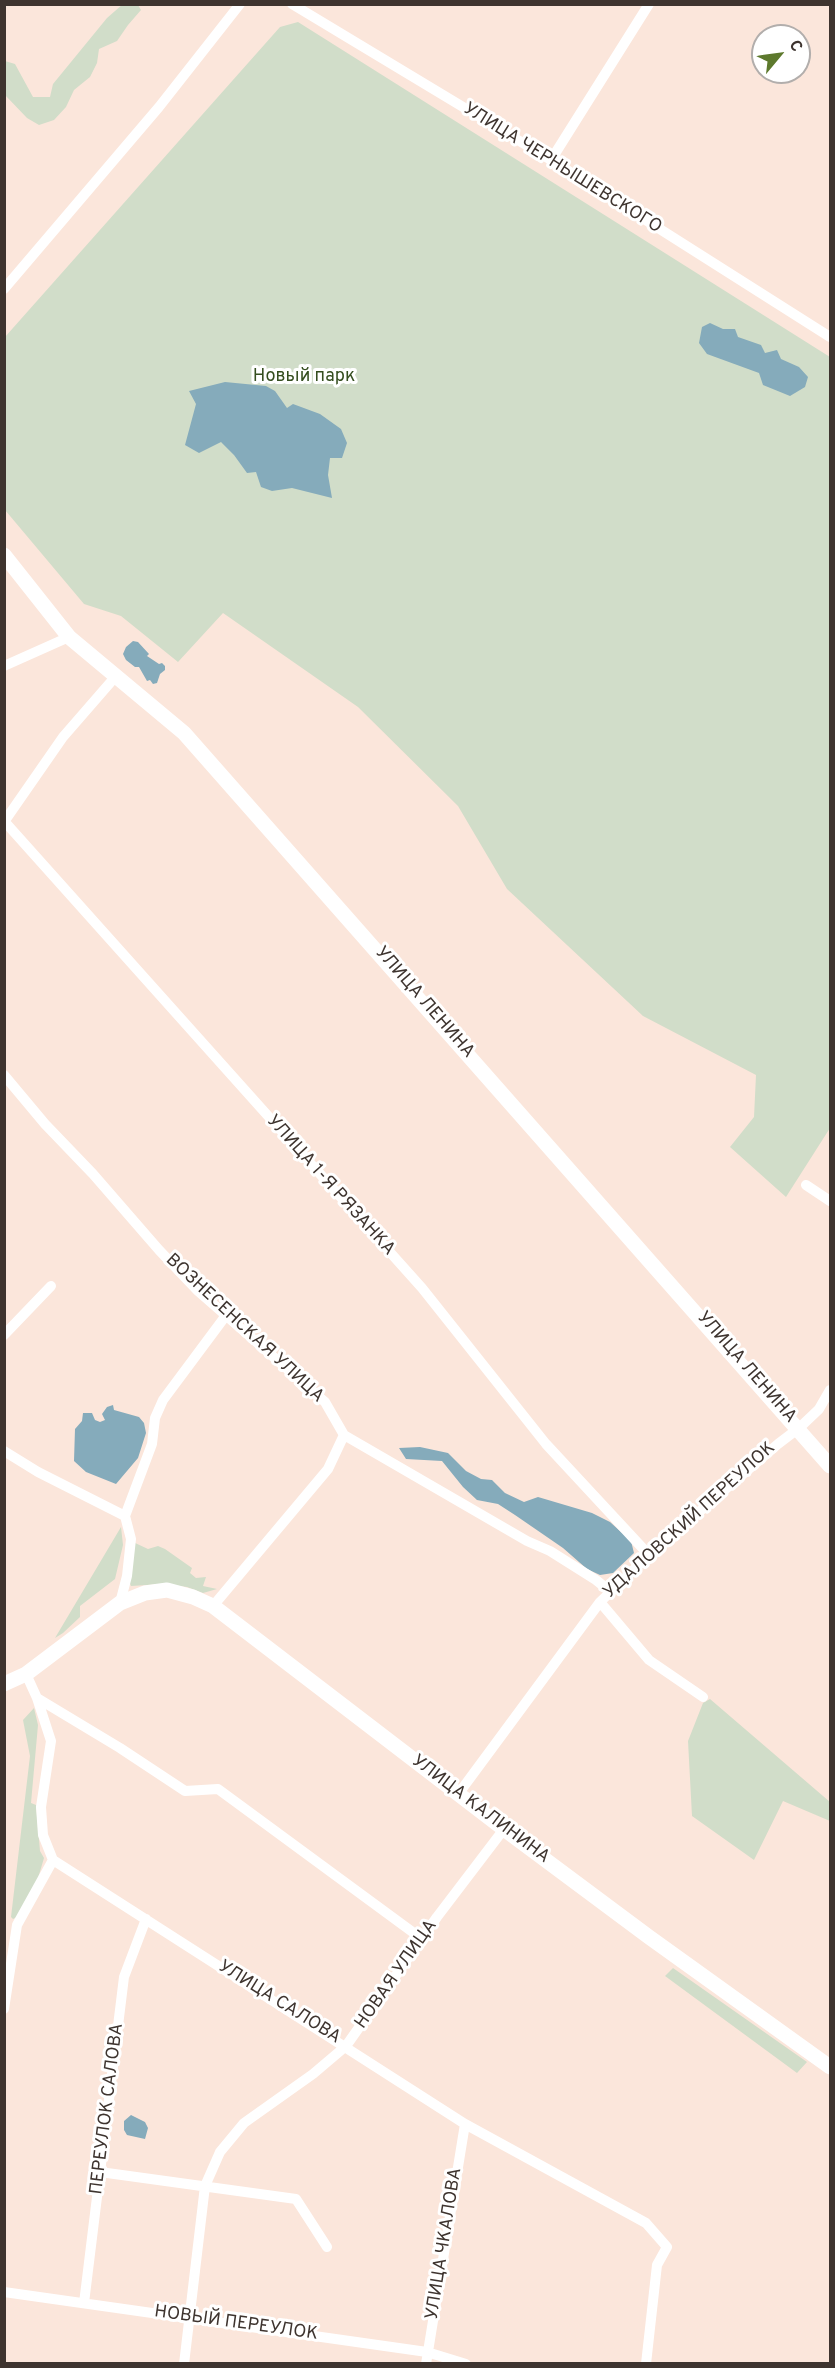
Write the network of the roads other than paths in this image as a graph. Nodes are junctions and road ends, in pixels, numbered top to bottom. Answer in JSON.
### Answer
{"nodes":[{"id":1,"x":240,"y":4,"type":"edge"},
{"id":2,"x":292,"y":4,"type":"edge"},
{"id":3,"x":649,"y":4,"type":"edge"},
{"id":4,"x":551,"y":160,"type":"junction"},
{"id":5,"x":4,"y":289,"type":"edge"},
{"id":6,"x":831,"y":337,"type":"edge"},
{"id":7,"x":4,"y":555,"type":"edge"},
{"id":8,"x":69,"y":637,"type":"junction"},
{"id":9,"x":6,"y":665,"type":"edge"},
{"id":10,"x":116,"y":676,"type":"junction"},
{"id":11,"x":4,"y":822,"type":"edge"},
{"id":12,"x":4,"y":1075,"type":"edge"},
{"id":13,"x":806,"y":1185,"type":"dead end"},
{"id":14,"x":831,"y":1201,"type":"edge"},
{"id":15,"x":51,"y":1286,"type":"dead end"},
{"id":16,"x":227,"y":1314,"type":"junction"},
{"id":17,"x":4,"y":1335,"type":"edge"},
{"id":18,"x":831,"y":1390,"type":"edge"},
{"id":19,"x":799,"y":1428,"type":"junction"},
{"id":20,"x":344,"y":1435,"type":"junction"},
{"id":21,"x":4,"y":1451,"type":"edge"},
{"id":22,"x":831,"y":1466,"type":"edge"},
{"id":23,"x":125,"y":1516,"type":"junction"},
{"id":24,"x":649,"y":1555,"type":"junction"},
{"id":25,"x":611,"y":1593,"type":"junction"},
{"id":26,"x":600,"y":1602,"type":"junction"},
{"id":27,"x":120,"y":1603,"type":"junction"},
{"id":28,"x":213,"y":1606,"type":"junction"},
{"id":29,"x":26,"y":1674,"type":"junction"},
{"id":30,"x":4,"y":1684,"type":"edge"},
{"id":31,"x":703,"y":1697,"type":"dead end"},
{"id":32,"x":37,"y":1698,"type":"junction"},
{"id":33,"x":459,"y":1794,"type":"junction"},
{"id":34,"x":504,"y":1829,"type":"junction"},
{"id":35,"x":53,"y":1860,"type":"junction"},
{"id":36,"x":146,"y":1919,"type":"junction"},
{"id":37,"x":422,"y":1939,"type":"junction"},
{"id":38,"x":4,"y":2008,"type":"edge"},
{"id":39,"x":346,"y":2046,"type":"junction"},
{"id":40,"x":831,"y":2067,"type":"edge"},
{"id":41,"x":465,"y":2124,"type":"junction"},
{"id":42,"x":100,"y":2172,"type":"junction"},
{"id":43,"x":205,"y":2186,"type":"junction"},
{"id":44,"x":327,"y":2247,"type":"dead end"},
{"id":45,"x":4,"y":2292,"type":"edge"},
{"id":46,"x":84,"y":2303,"type":"junction"},
{"id":47,"x":191,"y":2317,"type":"junction"},
{"id":48,"x":427,"y":2358,"type":"edge"},
{"id":49,"x":184,"y":2364,"type":"edge"},
{"id":50,"x":466,"y":2364,"type":"edge"},
{"id":51,"x":646,"y":2364,"type":"edge"}],
"edges":[{"from":1,"to":5,"type":"street"},
{"from":2,"to":4,"type":"street","name":"УЛИЦА ЧЕРНЫШЕВСКОГО"},
{"from":3,"to":4,"type":"street"},
{"from":4,"to":6,"type":"street","name":"УЛИЦА ЧЕРНЫШЕВСКОГО"},
{"from":7,"to":8,"type":"street","name":"УЛИЦА ЛЕНИНА"},
{"from":8,"to":9,"type":"street"},
{"from":8,"to":10,"type":"street","name":"УЛИЦА ЛЕНИНА"},
{"from":10,"to":11,"type":"street"},
{"from":10,"to":19,"type":"street","name":"УЛИЦА ЛЕНИНА"},
{"from":11,"to":24,"type":"street","name":"УЛИЦА 1-Я РЯЗАНКА"},
{"from":12,"to":16,"type":"street","name":"ВОЗНЕСЕНСКАЯ УЛИЦА"},
{"from":13,"to":14,"type":"street"},
{"from":15,"to":17,"type":"street"},
{"from":16,"to":20,"type":"street","name":"ВОЗНЕСЕНСКАЯ УЛИЦА"},
{"from":16,"to":23,"type":"street"},
{"from":18,"to":19,"type":"street","name":"УДАЛОВСКИЙ ПЕРЕУЛОК"},
{"from":19,"to":22,"type":"street","name":"УЛИЦА ЛЕНИНА"},
{"from":19,"to":24,"type":"street","name":"УДАЛОВСКИЙ ПЕРЕУЛОК"},
{"from":20,"to":25,"type":"street","name":"ВОЗНЕСЕНСКАЯ УЛИЦА"},
{"from":20,"to":28,"type":"street"},
{"from":21,"to":23,"type":"street"},
{"from":23,"to":27,"type":"street"},
{"from":24,"to":25,"type":"street","name":"УДАЛОВСКИЙ ПЕРЕУЛОК"},
{"from":25,"to":26,"type":"street","name":"УДАЛОВСКИЙ ПЕРЕУЛОК"},
{"from":26,"to":31,"type":"street"},
{"from":26,"to":33,"type":"street","name":"УДАЛОВСКИЙ ПЕРЕУЛОК"},
{"from":27,"to":28,"type":"street","name":"УЛИЦА КАЛИНИНА"},
{"from":27,"to":29,"type":"street","name":"УЛИЦА КАЛИНИНА"},
{"from":28,"to":33,"type":"street","name":"УЛИЦА КАЛИНИНА"},
{"from":29,"to":30,"type":"street","name":"УЛИЦА КАЛИНИНА"},
{"from":29,"to":32,"type":"street"},
{"from":32,"to":35,"type":"street"},
{"from":32,"to":37,"type":"street"},
{"from":33,"to":34,"type":"street","name":"УЛИЦА КАЛИНИНА"},
{"from":34,"to":37,"type":"street","name":"НОВАЯ УЛИЦА"},
{"from":34,"to":40,"type":"street","name":"УЛИЦА КАЛИНИНА"},
{"from":35,"to":36,"type":"street","name":"УЛИЦА САЛОВА"},
{"from":35,"to":38,"type":"street"},
{"from":36,"to":39,"type":"street","name":"УЛИЦА САЛОВА"},
{"from":36,"to":42,"type":"street","name":"ПЕРЕУЛОК САЛОВА"},
{"from":37,"to":39,"type":"street","name":"НОВАЯ УЛИЦА"},
{"from":39,"to":41,"type":"street","name":"УЛИЦА САЛОВА"},
{"from":39,"to":43,"type":"street","name":"НОВАЯ УЛИЦА"},
{"from":41,"to":48,"type":"street","name":"УЛИЦА ЧКАЛОВА"},
{"from":41,"to":51,"type":"street","name":"УЛИЦА САЛОВА"},
{"from":42,"to":43,"type":"street"},
{"from":42,"to":46,"type":"street","name":"ПЕРЕУЛОК САЛОВА"},
{"from":43,"to":44,"type":"street"},
{"from":43,"to":47,"type":"street","name":"НОВАЯ УЛИЦА"},
{"from":45,"to":46,"type":"street","name":"НОВЫЙ ПЕРЕУЛОК"},
{"from":46,"to":47,"type":"street","name":"НОВЫЙ ПЕРЕУЛОК"},
{"from":47,"to":48,"type":"street","name":"НОВЫЙ ПЕРЕУЛОК"},
{"from":47,"to":49,"type":"street","name":"НОВАЯ УЛИЦА"},
{"from":48,"to":50,"type":"street","name":"НОВЫЙ ПЕРЕУЛОК"}]}
